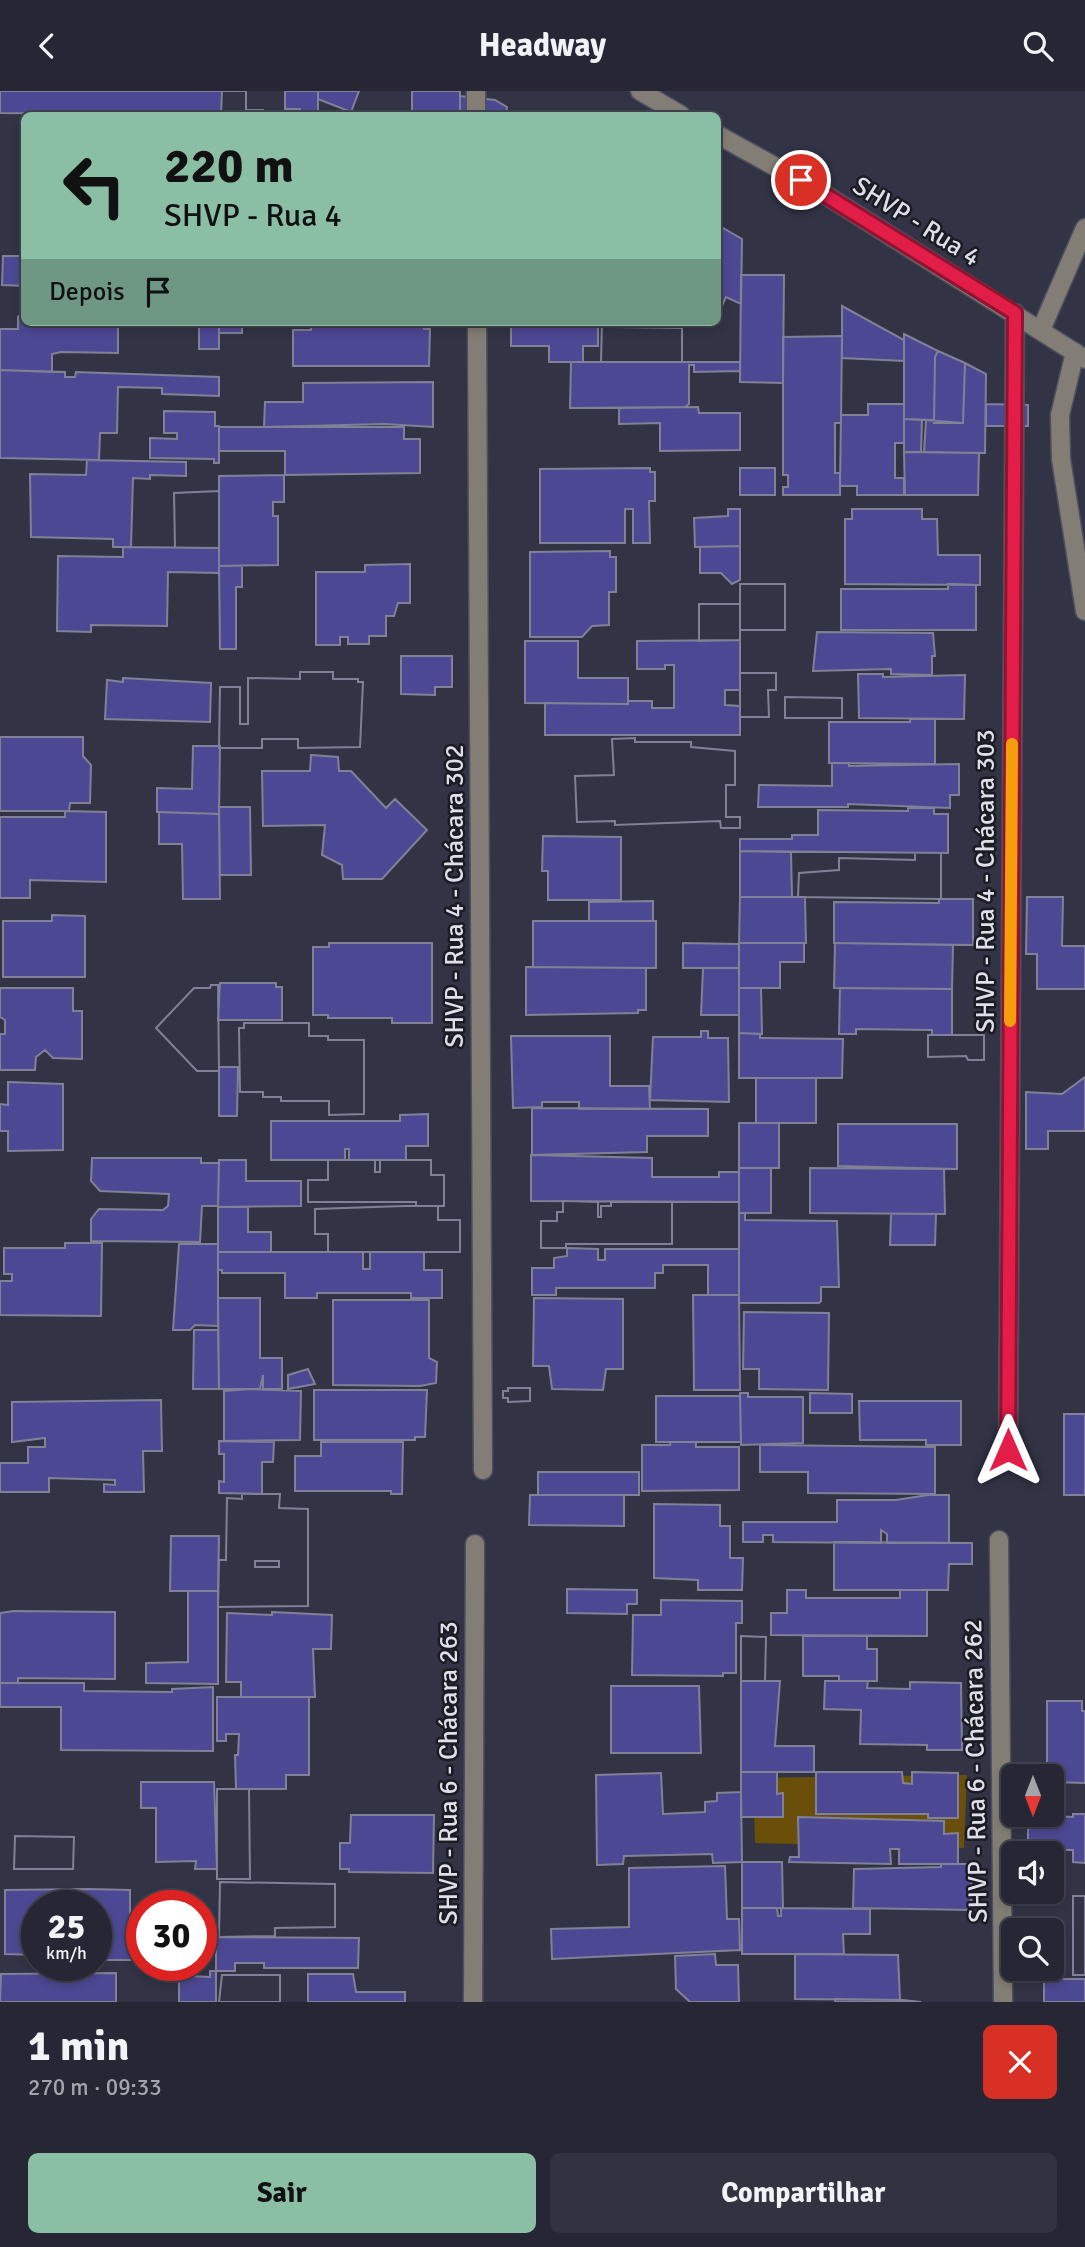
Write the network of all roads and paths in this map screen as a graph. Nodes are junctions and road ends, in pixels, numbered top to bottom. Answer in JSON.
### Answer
{"nodes":[{"id":1,"x":476,"y":91,"type":"edge"},
{"id":2,"x":640,"y":91,"type":"edge"},
{"id":3,"x":666,"y":99,"type":"edge"},
{"id":4,"x":476,"y":112,"type":"edge"},
{"id":5,"x":678,"y":112,"type":"edge"},
{"id":6,"x":721,"y":137,"type":"edge"},
{"id":7,"x":1085,"y":228,"type":"edge"},
{"id":8,"x":1015,"y":313,"type":"junction"},
{"id":9,"x":477,"y":326,"type":"edge"},
{"id":10,"x":1041,"y":330,"type":"junction"},
{"id":11,"x":1080,"y":356,"type":"edge"},
{"id":12,"x":1085,"y":611,"type":"edge"},
{"id":13,"x":1008,"y":1450,"type":"dead end"},
{"id":14,"x":483,"y":1470,"type":"dead end"},
{"id":15,"x":999,"y":1540,"type":"dead end"},
{"id":16,"x":474,"y":1544,"type":"dead end"},
{"id":17,"x":473,"y":2002,"type":"edge"},
{"id":18,"x":1003,"y":2002,"type":"edge"}],
"edges":[{"from":1,"to":4,"type":"street"},
{"from":2,"to":3,"type":"street"},
{"from":3,"to":5,"type":"street"},
{"from":6,"to":8,"type":"street","name":"SHVP - Rua 4"},
{"from":7,"to":10,"type":"street"},
{"from":8,"to":10,"type":"street","name":"SHVP - Rua 4"},
{"from":8,"to":13,"type":"street","name":"SHVP - Rua 4 - Chácara 303"},
{"from":9,"to":14,"type":"street","name":"SHVP - Rua 4 - Chácara 302"},
{"from":10,"to":11,"type":"street","name":"SHVP - Rua 4"},
{"from":11,"to":12,"type":"street"},
{"from":15,"to":18,"type":"street","name":"SHVP - Rua 6 - Chácara 262"},
{"from":16,"to":17,"type":"street","name":"SHVP - Rua 6 - Chácara 263"}]}
